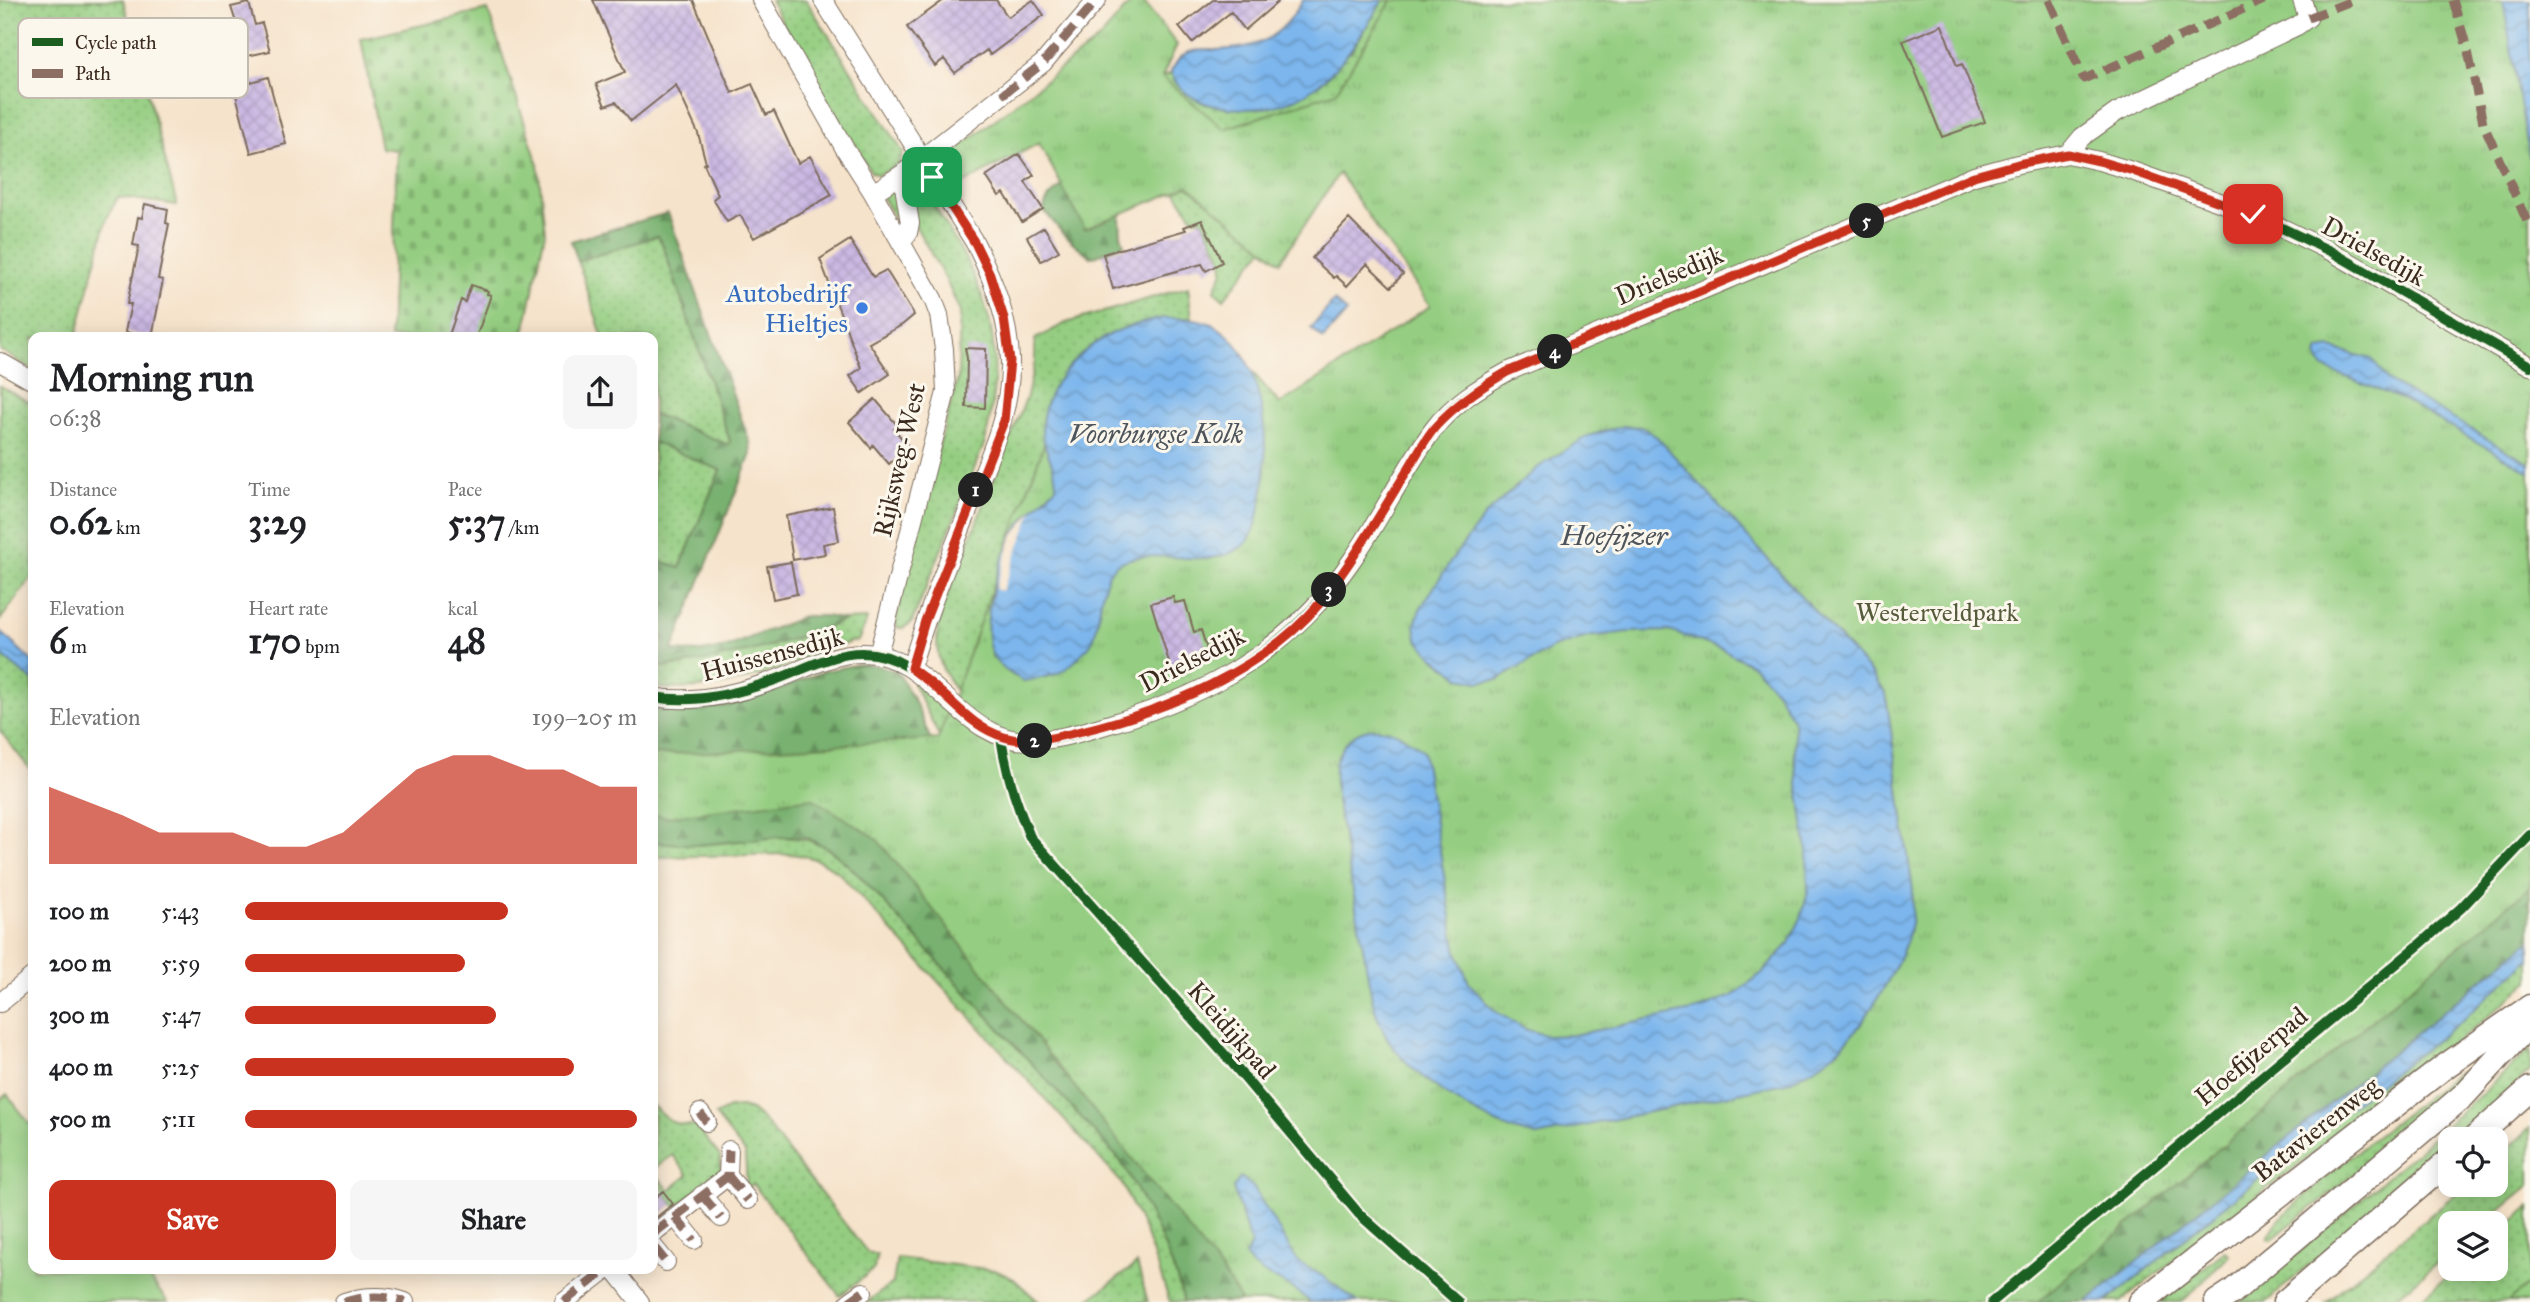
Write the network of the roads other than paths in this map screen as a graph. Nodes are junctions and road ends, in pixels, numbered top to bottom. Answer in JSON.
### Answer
{"nodes":[{"id":1,"x":761,"y":0,"type":"edge"},
{"id":2,"x":823,"y":0,"type":"edge"},
{"id":3,"x":1097,"y":0,"type":"edge"},
{"id":4,"x":2302,"y":0,"type":"edge"},
{"id":5,"x":2068,"y":154,"type":"junction"},
{"id":6,"x":920,"y":159,"type":"junction"},
{"id":7,"x":902,"y":174,"type":"junction"},
{"id":8,"x":873,"y":193,"type":"junction"},
{"id":9,"x":901,"y":243,"type":"junction"},
{"id":10,"x":0,"y":362,"type":"edge"},
{"id":11,"x":2530,"y":366,"type":"edge"},
{"id":12,"x":28,"y":379,"type":"edge"},
{"id":13,"x":878,"y":655,"type":"junction"},
{"id":14,"x":911,"y":668,"type":"junction"},
{"id":15,"x":937,"y":688,"type":"joint"},
{"id":16,"x":658,"y":698,"type":"edge"},
{"id":17,"x":28,"y":980,"type":"edge"},
{"id":18,"x":0,"y":1003,"type":"edge"},
{"id":19,"x":2530,"y":1007,"type":"edge"},
{"id":20,"x":2530,"y":1023,"type":"edge"},
{"id":21,"x":2530,"y":1089,"type":"edge"},
{"id":22,"x":2487,"y":1127,"type":"edge"},
{"id":23,"x":730,"y":1150,"type":"dead end"},
{"id":24,"x":2438,"y":1170,"type":"edge"},
{"id":25,"x":728,"y":1176,"type":"junction"},
{"id":26,"x":702,"y":1195,"type":"junction"},
{"id":27,"x":748,"y":1200,"type":"dead end"},
{"id":28,"x":675,"y":1217,"type":"junction"},
{"id":29,"x":721,"y":1218,"type":"dead end"},
{"id":30,"x":658,"y":1230,"type":"edge"},
{"id":31,"x":694,"y":1240,"type":"dead end"},
{"id":32,"x":658,"y":1252,"type":"edge"},
{"id":33,"x":666,"y":1262,"type":"dead end"},
{"id":34,"x":600,"y":1274,"type":"edge"},
{"id":35,"x":618,"y":1274,"type":"edge"},
{"id":36,"x":344,"y":1302,"type":"edge"},
{"id":37,"x":405,"y":1302,"type":"edge"},
{"id":38,"x":564,"y":1302,"type":"edge"},
{"id":39,"x":640,"y":1302,"type":"edge"},
{"id":40,"x":2141,"y":1302,"type":"edge"},
{"id":41,"x":2217,"y":1302,"type":"edge"},
{"id":42,"x":2285,"y":1302,"type":"edge"}],
"edges":[{"from":1,"to":8,"type":"street","name":"Rijksweg-West"},
{"from":2,"to":6,"type":"street"},
{"from":3,"to":6,"type":"street"},
{"from":4,"to":5,"type":"street"},
{"from":5,"to":11,"type":"street","name":"Drielsedijk"},
{"from":5,"to":15,"type":"street","name":"Drielsedijk"},
{"from":6,"to":7,"type":"street"},
{"from":6,"to":14,"type":"street"},
{"from":7,"to":8,"type":"street"},
{"from":7,"to":9,"type":"street"},
{"from":8,"to":9,"type":"street","name":"Rijksweg-West"},
{"from":9,"to":13,"type":"street","name":"Rijksweg-West"},
{"from":10,"to":12,"type":"street"},
{"from":13,"to":14,"type":"street","name":"Huissensedijk"},
{"from":13,"to":16,"type":"street","name":"Huissensedijk"},
{"from":14,"to":15,"type":"street","name":"Huissensedijk"},
{"from":17,"to":18,"type":"street"},
{"from":19,"to":40,"type":"main road","name":"Batavierenweg"},
{"from":20,"to":41,"type":"main road"},
{"from":21,"to":22,"type":"main road"},
{"from":23,"to":25,"type":"street"},
{"from":24,"to":42,"type":"main road"},
{"from":25,"to":26,"type":"street"},
{"from":25,"to":27,"type":"street"},
{"from":26,"to":28,"type":"street"},
{"from":26,"to":29,"type":"street"},
{"from":28,"to":30,"type":"street"},
{"from":28,"to":31,"type":"street"},
{"from":32,"to":33,"type":"street"},
{"from":34,"to":38,"type":"street"},
{"from":35,"to":39,"type":"street"},
{"from":36,"to":37,"type":"street"}]}
